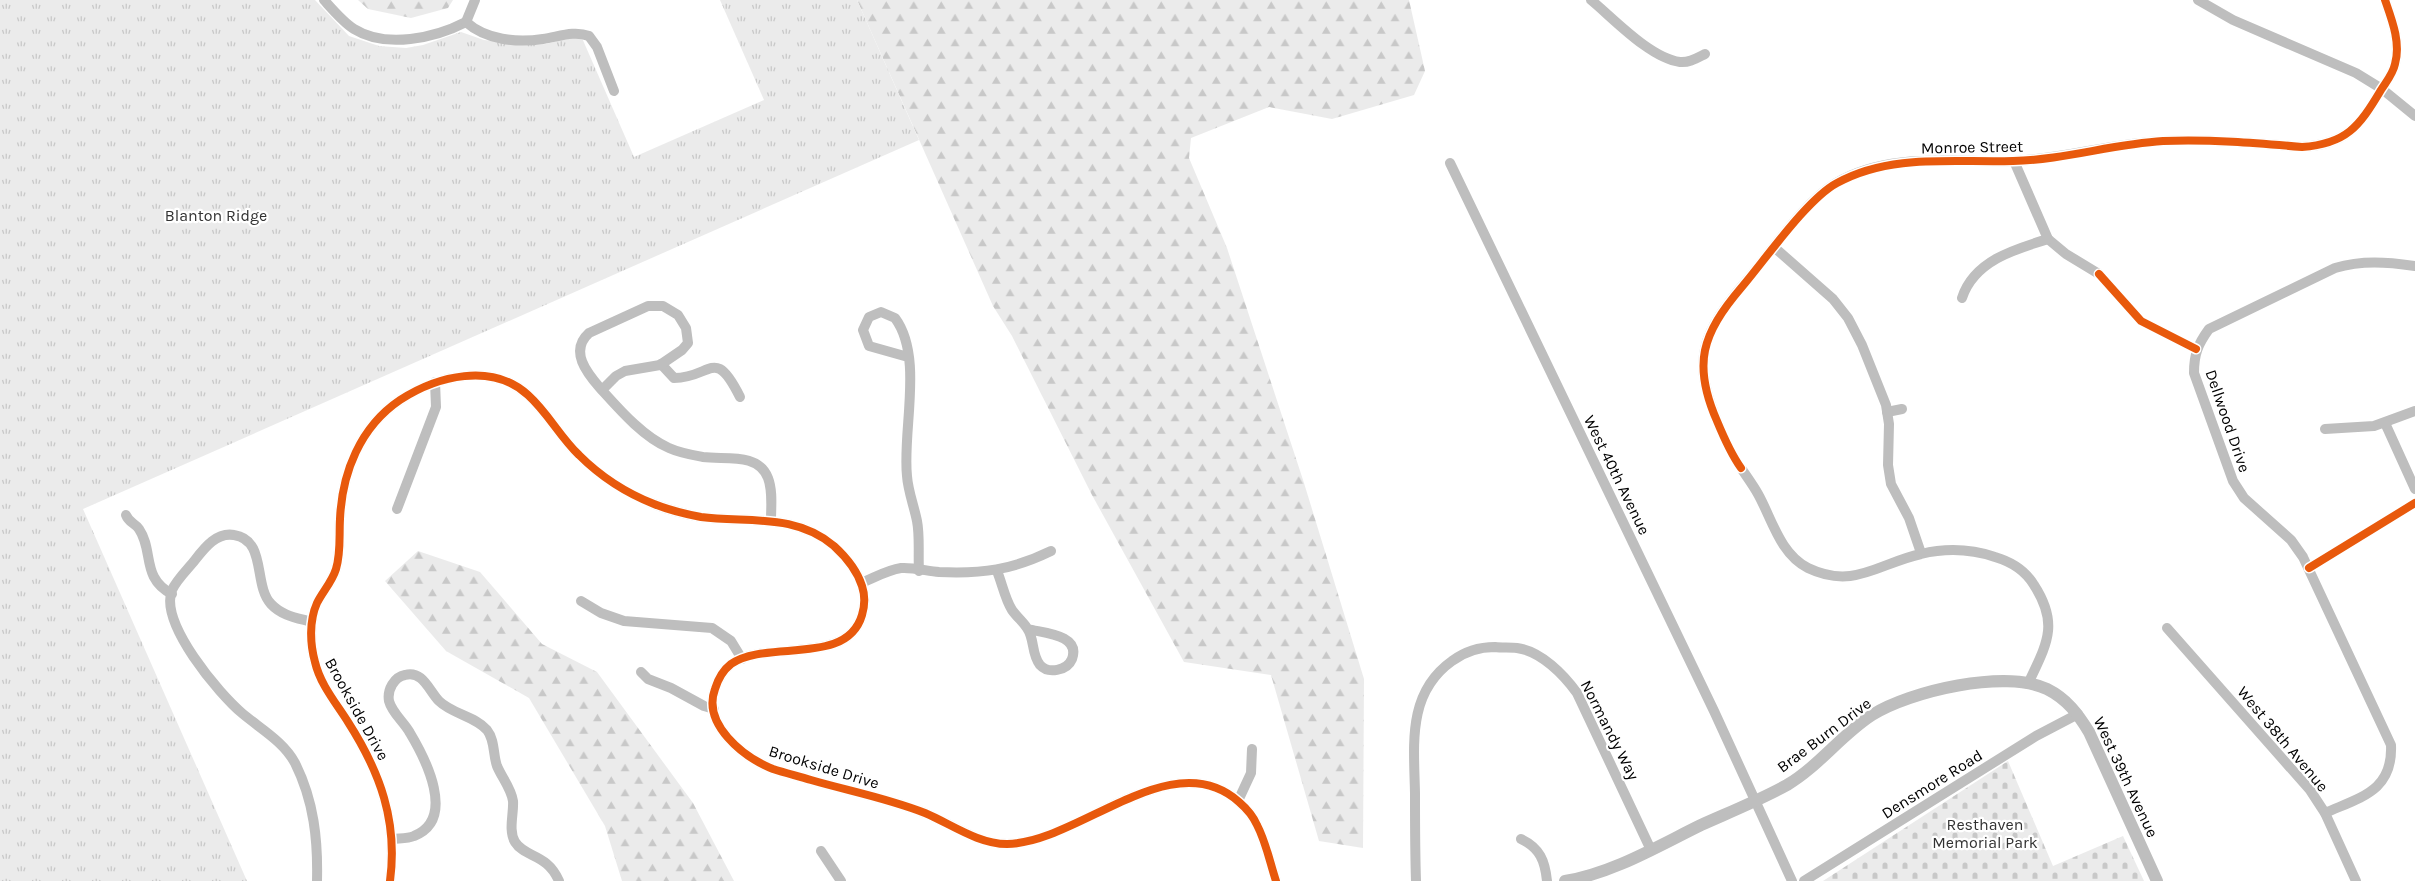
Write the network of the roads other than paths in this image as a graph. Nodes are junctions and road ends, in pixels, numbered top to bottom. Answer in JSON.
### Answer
{"nodes":[{"id":1,"x":324,"y":0,"type":"edge"},
{"id":2,"x":475,"y":0,"type":"edge"},
{"id":3,"x":1592,"y":0,"type":"edge"},
{"id":4,"x":2198,"y":0,"type":"edge"},
{"id":5,"x":2385,"y":0,"type":"edge"},
{"id":6,"x":466,"y":22,"type":"junction"},
{"id":7,"x":1705,"y":54,"type":"dead end"},
{"id":8,"x":2382,"y":89,"type":"junction"},
{"id":9,"x":614,"y":91,"type":"dead end"},
{"id":10,"x":2415,"y":116,"type":"edge"},
{"id":11,"x":2014,"y":161,"type":"junction"},
{"id":12,"x":1450,"y":163,"type":"dead end"},
{"id":13,"x":2048,"y":239,"type":"junction"},
{"id":14,"x":1774,"y":248,"type":"junction"},
{"id":15,"x":2415,"y":266,"type":"edge"},
{"id":16,"x":2099,"y":274,"type":"dead end"},
{"id":17,"x":1962,"y":298,"type":"dead end"},
{"id":18,"x":908,"y":357,"type":"junction"},
{"id":19,"x":661,"y":364,"type":"junction"},
{"id":20,"x":435,"y":382,"type":"junction"},
{"id":21,"x":602,"y":390,"type":"junction"},
{"id":22,"x":740,"y":397,"type":"dead end"},
{"id":23,"x":1902,"y":409,"type":"dead end"},
{"id":24,"x":2415,"y":411,"type":"edge"},
{"id":25,"x":1887,"y":412,"type":"junction"},
{"id":26,"x":2385,"y":424,"type":"junction"},
{"id":27,"x":1720,"y":428,"type":"dead end"},
{"id":28,"x":2325,"y":429,"type":"dead end"},
{"id":29,"x":1741,"y":468,"type":"dead end"},
{"id":30,"x":2415,"y":489,"type":"edge"},
{"id":31,"x":397,"y":509,"type":"dead end"},
{"id":32,"x":126,"y":515,"type":"dead end"},
{"id":33,"x":771,"y":520,"type":"junction"},
{"id":34,"x":1051,"y":551,"type":"dead end"},
{"id":35,"x":1921,"y":554,"type":"junction"},
{"id":36,"x":919,"y":570,"type":"junction"},
{"id":37,"x":997,"y":570,"type":"junction"},
{"id":38,"x":861,"y":584,"type":"junction"},
{"id":39,"x":172,"y":594,"type":"junction"},
{"id":40,"x":581,"y":601,"type":"dead end"},
{"id":41,"x":312,"y":622,"type":"junction"},
{"id":42,"x":2167,"y":628,"type":"dead end"},
{"id":43,"x":1028,"y":629,"type":"junction"},
{"id":44,"x":742,"y":659,"type":"junction"},
{"id":45,"x":641,"y":672,"type":"dead end"},
{"id":46,"x":2028,"y":684,"type":"junction"},
{"id":47,"x":714,"y":708,"type":"junction"},
{"id":48,"x":2078,"y":714,"type":"junction"},
{"id":49,"x":1252,"y":749,"type":"dead end"},
{"id":50,"x":1755,"y":800,"type":"junction"},
{"id":51,"x":1238,"y":801,"type":"junction"},
{"id":52,"x":2325,"y":813,"type":"junction"},
{"id":53,"x":392,"y":839,"type":"junction"},
{"id":54,"x":1521,"y":839,"type":"dead end"},
{"id":55,"x":1651,"y":850,"type":"junction"},
{"id":56,"x":821,"y":851,"type":"dead end"},
{"id":57,"x":317,"y":881,"type":"edge"},
{"id":58,"x":390,"y":881,"type":"edge"},
{"id":59,"x":559,"y":881,"type":"edge"},
{"id":60,"x":841,"y":881,"type":"edge"},
{"id":61,"x":1276,"y":881,"type":"edge"},
{"id":62,"x":1416,"y":881,"type":"edge"},
{"id":63,"x":1547,"y":881,"type":"edge"},
{"id":64,"x":1565,"y":881,"type":"edge"},
{"id":65,"x":1792,"y":881,"type":"edge"},
{"id":66,"x":1804,"y":881,"type":"edge"},
{"id":67,"x":2157,"y":881,"type":"edge"},
{"id":68,"x":2356,"y":881,"type":"edge"}],
"edges":[{"from":1,"to":6,"type":"street"},
{"from":2,"to":6,"type":"street"},
{"from":3,"to":7,"type":"street"},
{"from":4,"to":8,"type":"street"},
{"from":5,"to":8,"type":"street","name":"Monroe Street"},
{"from":6,"to":9,"type":"street"},
{"from":8,"to":10,"type":"street"},
{"from":8,"to":11,"type":"street","name":"Monroe Street"},
{"from":11,"to":13,"type":"street","name":"Monroe Street"},
{"from":11,"to":14,"type":"street","name":"Monroe Street"},
{"from":12,"to":50,"type":"street","name":"West 40th Avenue"},
{"from":13,"to":16,"type":"street"},
{"from":13,"to":17,"type":"street"},
{"from":14,"to":25,"type":"street"},
{"from":14,"to":27,"type":"street","name":"Monroe Street"},
{"from":15,"to":52,"type":"street","name":"Dellwood Drive"},
{"from":18,"to":18,"type":"street"},
{"from":18,"to":36,"type":"street"},
{"from":19,"to":21,"type":"street"},
{"from":19,"to":21,"type":"street"},
{"from":19,"to":22,"type":"street"},
{"from":20,"to":31,"type":"street"},
{"from":20,"to":33,"type":"street","name":"Brookside Drive"},
{"from":20,"to":41,"type":"street","name":"Brookside Drive"},
{"from":21,"to":33,"type":"street"},
{"from":23,"to":25,"type":"street"},
{"from":24,"to":26,"type":"street"},
{"from":25,"to":35,"type":"street"},
{"from":26,"to":28,"type":"street"},
{"from":26,"to":30,"type":"street"},
{"from":29,"to":35,"type":"street"},
{"from":32,"to":39,"type":"street"},
{"from":33,"to":38,"type":"street","name":"Brookside Drive"},
{"from":34,"to":37,"type":"street"},
{"from":35,"to":46,"type":"street"},
{"from":36,"to":37,"type":"street"},
{"from":36,"to":38,"type":"street"},
{"from":37,"to":43,"type":"street"},
{"from":38,"to":44,"type":"street","name":"Brookside Drive"},
{"from":39,"to":41,"type":"street"},
{"from":39,"to":57,"type":"street"},
{"from":40,"to":44,"type":"street"},
{"from":41,"to":53,"type":"street","name":"Brookside Drive"},
{"from":42,"to":52,"type":"street","name":"West 38th Avenue"},
{"from":43,"to":43,"type":"street"},
{"from":44,"to":47,"type":"street","name":"Brookside Drive"},
{"from":45,"to":47,"type":"street"},
{"from":46,"to":48,"type":"street","name":"West 39th Avenue"},
{"from":46,"to":50,"type":"street","name":"Brae Burn Drive"},
{"from":47,"to":51,"type":"street","name":"Brookside Drive"},
{"from":48,"to":66,"type":"street","name":"Densmore Road"},
{"from":48,"to":67,"type":"street","name":"West 39th Avenue"},
{"from":49,"to":51,"type":"street"},
{"from":50,"to":55,"type":"street","name":"Brae Burn Drive"},
{"from":50,"to":65,"type":"street"},
{"from":51,"to":61,"type":"street","name":"Brookside Drive"},
{"from":52,"to":68,"type":"street","name":"West 38th Avenue"},
{"from":53,"to":58,"type":"street","name":"Brookside Drive"},
{"from":53,"to":59,"type":"street"},
{"from":54,"to":63,"type":"street"},
{"from":55,"to":62,"type":"street","name":"Normandy Way"},
{"from":55,"to":64,"type":"street","name":"Brae Burn Drive"},
{"from":56,"to":60,"type":"street"}]}
